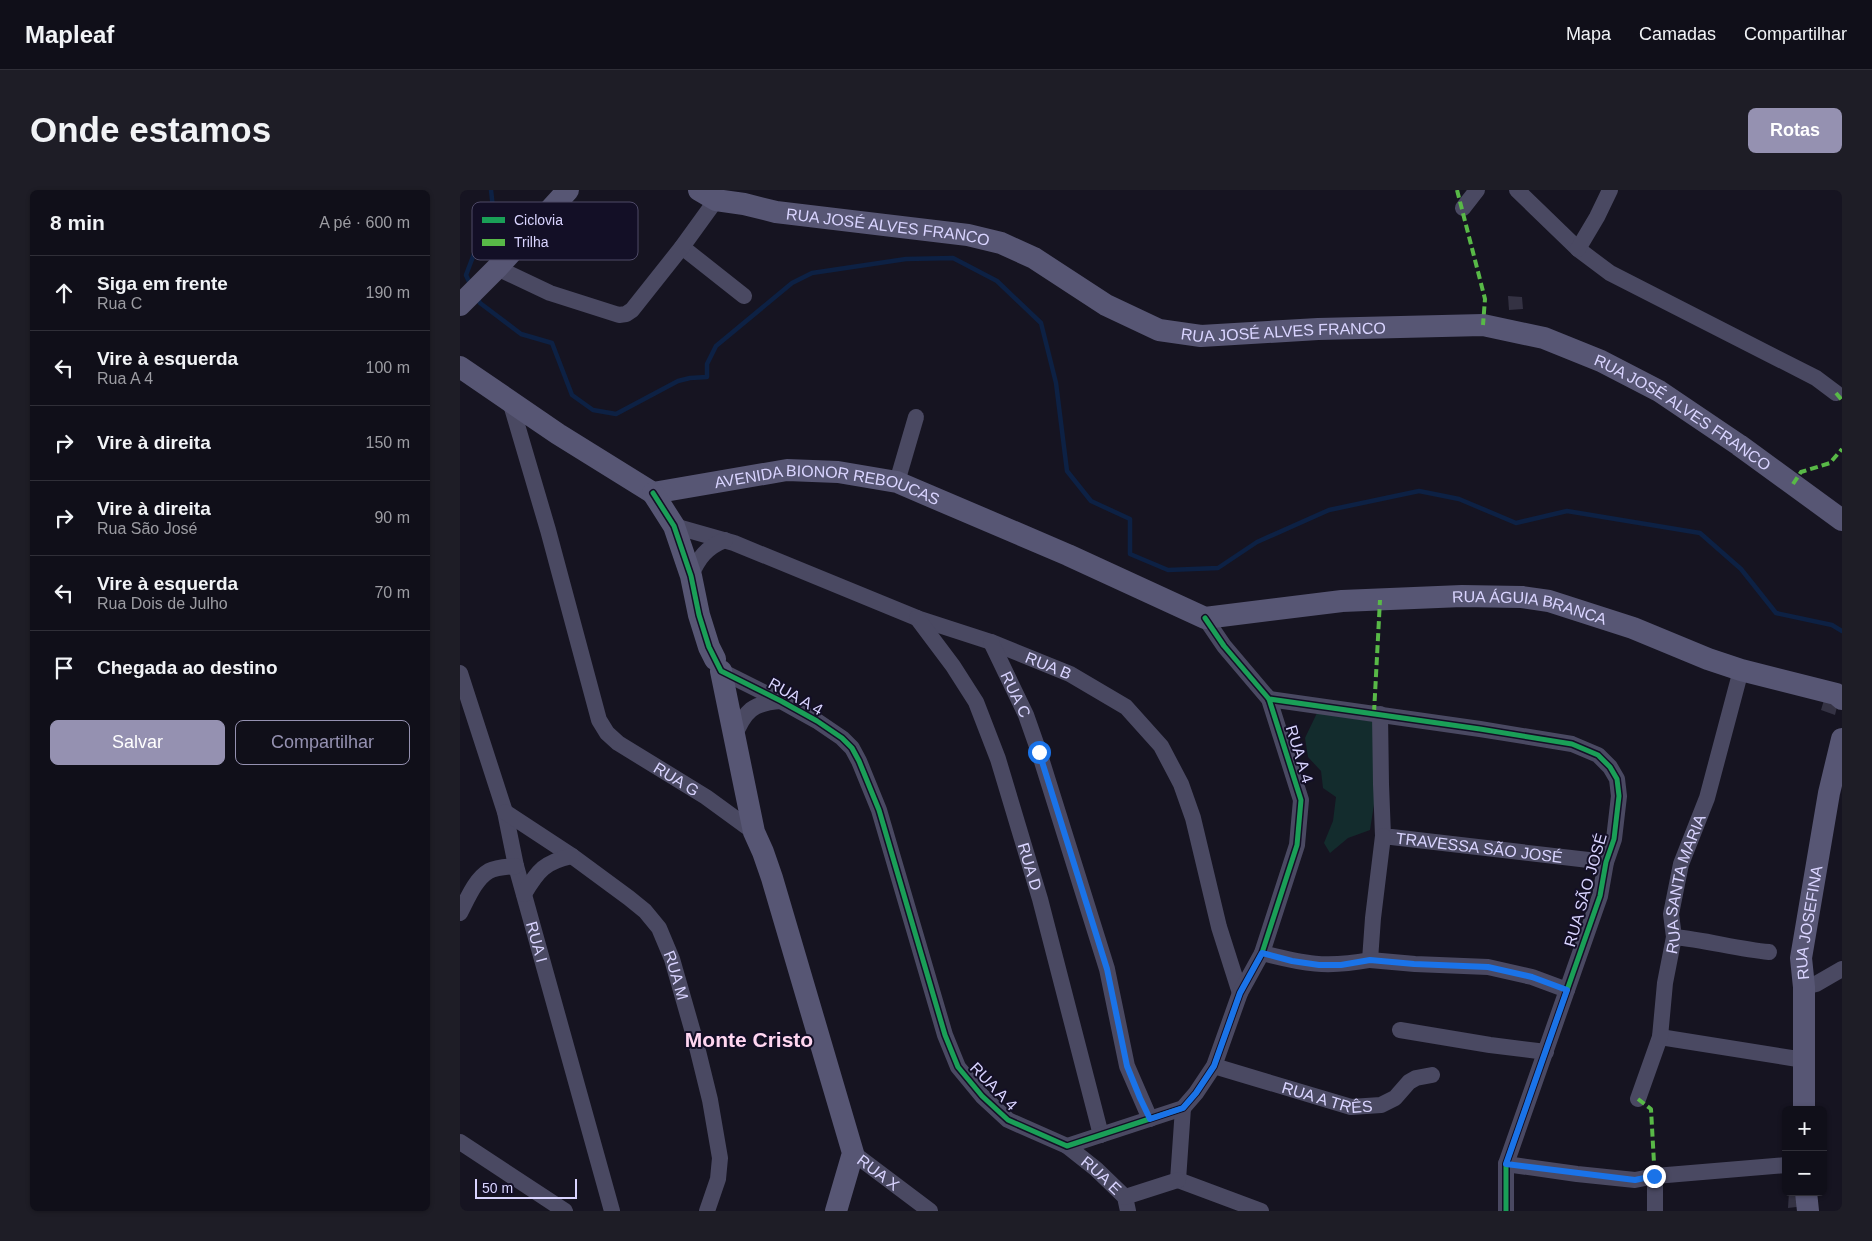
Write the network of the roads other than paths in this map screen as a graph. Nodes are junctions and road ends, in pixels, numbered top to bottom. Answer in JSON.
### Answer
{"nodes":[{"id":1,"x":568,"y":190,"type":"edge"},
{"id":2,"x":1477,"y":190,"type":"edge"},
{"id":3,"x":1517,"y":190,"type":"edge"},
{"id":4,"x":1610,"y":190,"type":"edge"},
{"id":5,"x":708,"y":195,"type":"edge"},
{"id":6,"x":557,"y":202,"type":"edge"},
{"id":7,"x":1463,"y":208,"type":"dead end"},
{"id":8,"x":682,"y":247,"type":"junction"},
{"id":9,"x":1578,"y":249,"type":"junction"},
{"id":10,"x":504,"y":260,"type":"edge"},
{"id":11,"x":497,"y":268,"type":"junction"},
{"id":12,"x":744,"y":296,"type":"dead end"},
{"id":13,"x":460,"y":305,"type":"edge"},
{"id":14,"x":464,"y":372,"type":"edge"},
{"id":15,"x":1836,"y":392,"type":"dead end"},
{"id":16,"x":510,"y":402,"type":"junction"},
{"id":17,"x":916,"y":417,"type":"dead end"},
{"id":18,"x":897,"y":482,"type":"junction"},
{"id":19,"x":653,"y":493,"type":"junction"},
{"id":20,"x":1842,"y":520,"type":"edge"},
{"id":21,"x":674,"y":526,"type":"junction"},
{"id":22,"x":725,"y":540,"type":"junction"},
{"id":23,"x":691,"y":576,"type":"junction"},
{"id":24,"x":917,"y":618,"type":"junction"},
{"id":25,"x":1205,"y":618,"type":"junction"},
{"id":26,"x":991,"y":642,"type":"junction"},
{"id":27,"x":718,"y":665,"type":"junction"},
{"id":28,"x":1741,"y":670,"type":"junction"},
{"id":29,"x":460,"y":672,"type":"edge"},
{"id":30,"x":1840,"y":696,"type":"edge"},
{"id":31,"x":1270,"y":699,"type":"junction"},
{"id":32,"x":782,"y":701,"type":"junction"},
{"id":33,"x":1380,"y":714,"type":"junction"},
{"id":34,"x":734,"y":736,"type":"junction"},
{"id":35,"x":1842,"y":740,"type":"edge"},
{"id":36,"x":1836,"y":795,"type":"edge"},
{"id":37,"x":505,"y":812,"type":"junction"},
{"id":38,"x":754,"y":832,"type":"junction"},
{"id":39,"x":1384,"y":836,"type":"junction"},
{"id":40,"x":572,"y":856,"type":"junction"},
{"id":41,"x":1606,"y":862,"type":"junction"},
{"id":42,"x":516,"y":866,"type":"junction"},
{"id":43,"x":524,"y":894,"type":"junction"},
{"id":44,"x":460,"y":913,"type":"edge"},
{"id":45,"x":1674,"y":937,"type":"junction"},
{"id":46,"x":1769,"y":952,"type":"dead end"},
{"id":47,"x":1262,"y":953,"type":"junction"},
{"id":48,"x":1370,"y":960,"type":"junction"},
{"id":49,"x":1842,"y":969,"type":"edge"},
{"id":50,"x":1804,"y":987,"type":"junction"},
{"id":51,"x":1567,"y":990,"type":"junction"},
{"id":52,"x":1240,"y":993,"type":"junction"},
{"id":53,"x":1400,"y":1030,"type":"dead end"},
{"id":54,"x":1660,"y":1038,"type":"junction"},
{"id":55,"x":1546,"y":1052,"type":"junction"},
{"id":56,"x":1804,"y":1060,"type":"junction"},
{"id":57,"x":1214,"y":1066,"type":"junction"},
{"id":58,"x":1432,"y":1075,"type":"dead end"},
{"id":59,"x":1638,"y":1099,"type":"dead end"},
{"id":60,"x":1804,"y":1106,"type":"edge"},
{"id":61,"x":1183,"y":1108,"type":"junction"},
{"id":62,"x":1150,"y":1119,"type":"junction"},
{"id":63,"x":1101,"y":1135,"type":"junction"},
{"id":64,"x":460,"y":1142,"type":"edge"},
{"id":65,"x":1067,"y":1146,"type":"junction"},
{"id":66,"x":853,"y":1153,"type":"junction"},
{"id":67,"x":1506,"y":1164,"type":"junction"},
{"id":68,"x":1782,"y":1165,"type":"edge"},
{"id":69,"x":1654,"y":1176,"type":"junction"},
{"id":70,"x":1178,"y":1180,"type":"junction"},
{"id":71,"x":1806,"y":1196,"type":"edge"},
{"id":72,"x":1126,"y":1204,"type":"edge"},
{"id":73,"x":564,"y":1211,"type":"edge"},
{"id":74,"x":612,"y":1211,"type":"edge"},
{"id":75,"x":706,"y":1211,"type":"edge"},
{"id":76,"x":836,"y":1211,"type":"edge"},
{"id":77,"x":930,"y":1211,"type":"edge"},
{"id":78,"x":1261,"y":1211,"type":"edge"},
{"id":79,"x":1506,"y":1211,"type":"edge"},
{"id":80,"x":1655,"y":1211,"type":"edge"},
{"id":81,"x":1808,"y":1211,"type":"edge"}],
"edges":[{"from":1,"to":6,"type":"main road"},
{"from":2,"to":7,"type":"street"},
{"from":3,"to":9,"type":"street"},
{"from":4,"to":9,"type":"street"},
{"from":5,"to":8,"type":"street"},
{"from":5,"to":20,"type":"main road","name":"RUA JOSÉ ALVES FRANCO"},
{"from":8,"to":11,"type":"street"},
{"from":8,"to":12,"type":"street"},
{"from":9,"to":15,"type":"street"},
{"from":10,"to":11,"type":"main road"},
{"from":11,"to":13,"type":"main road"},
{"from":14,"to":16,"type":"main road"},
{"from":16,"to":19,"type":"main road"},
{"from":16,"to":38,"type":"street","name":"RUA G"},
{"from":17,"to":18,"type":"street"},
{"from":18,"to":19,"type":"main road","name":"AVENIDA BIONOR REBOUCAS"},
{"from":18,"to":25,"type":"main road","name":"AVENIDA BIONOR REBOUCAS"},
{"from":19,"to":21,"type":"main road"},
{"from":21,"to":22,"type":"street","name":"RUA B"},
{"from":21,"to":23,"type":"main road"},
{"from":22,"to":23,"type":"street"},
{"from":22,"to":24,"type":"street","name":"RUA B"},
{"from":23,"to":27,"type":"main road"},
{"from":24,"to":26,"type":"street","name":"RUA B"},
{"from":24,"to":63,"type":"street","name":"RUA D"},
{"from":25,"to":28,"type":"main road","name":"RUA ÁGUIA BRANCA"},
{"from":25,"to":31,"type":"street"},
{"from":26,"to":52,"type":"street","name":"RUA B"},
{"from":26,"to":62,"type":"street","name":"RUA C"},
{"from":27,"to":32,"type":"street","name":"RUA A 4"},
{"from":27,"to":34,"type":"main road"},
{"from":28,"to":30,"type":"main road","name":"RUA ÁGUIA BRANCA"},
{"from":28,"to":45,"type":"street","name":"RUA SANTA MARIA"},
{"from":29,"to":37,"type":"street","name":"RUA I"},
{"from":31,"to":33,"type":"street","name":"RUA SÃO JOSÉ"},
{"from":31,"to":47,"type":"street","name":"RUA A 4"},
{"from":32,"to":34,"type":"street"},
{"from":32,"to":65,"type":"street","name":"RUA A 4"},
{"from":33,"to":39,"type":"street","name":"TRAVESSA SÃO JOSÉ"},
{"from":33,"to":41,"type":"street","name":"RUA SÃO JOSÉ"},
{"from":34,"to":38,"type":"main road"},
{"from":35,"to":36,"type":"main road","name":"RUA JOSEFINA"},
{"from":36,"to":50,"type":"main road","name":"RUA JOSEFINA"},
{"from":37,"to":40,"type":"street","name":"RUA M"},
{"from":37,"to":42,"type":"street","name":"RUA I"},
{"from":38,"to":66,"type":"main road"},
{"from":39,"to":41,"type":"street","name":"TRAVESSA SÃO JOSÉ"},
{"from":39,"to":48,"type":"street"},
{"from":40,"to":43,"type":"street"},
{"from":40,"to":75,"type":"street","name":"RUA M"},
{"from":41,"to":51,"type":"street","name":"RUA SÃO JOSÉ"},
{"from":42,"to":43,"type":"street","name":"RUA I"},
{"from":42,"to":44,"type":"street"},
{"from":43,"to":74,"type":"street","name":"RUA I"},
{"from":45,"to":46,"type":"street"},
{"from":45,"to":54,"type":"street","name":"RUA SANTA MARIA"},
{"from":47,"to":48,"type":"street"},
{"from":47,"to":52,"type":"street","name":"RUA A 4"},
{"from":48,"to":51,"type":"street"},
{"from":49,"to":50,"type":"street"},
{"from":50,"to":56,"type":"main road","name":"RUA JOSEFINA"},
{"from":51,"to":55,"type":"street","name":"RUA SÃO JOSÉ"},
{"from":52,"to":57,"type":"street","name":"RUA A 4"},
{"from":53,"to":55,"type":"street"},
{"from":54,"to":56,"type":"street"},
{"from":54,"to":59,"type":"street","name":"RUA SANTA MARIA"},
{"from":55,"to":67,"type":"street","name":"RUA SÃO JOSÉ"},
{"from":56,"to":60,"type":"main road","name":"RUA JOSEFINA"},
{"from":57,"to":58,"type":"street","name":"RUA A TRÊS"},
{"from":57,"to":61,"type":"street","name":"RUA A 4"},
{"from":61,"to":62,"type":"street"},
{"from":61,"to":70,"type":"street"},
{"from":62,"to":63,"type":"street"},
{"from":63,"to":65,"type":"street"},
{"from":64,"to":73,"type":"street"},
{"from":65,"to":72,"type":"street","name":"RUA E"},
{"from":66,"to":76,"type":"main road"},
{"from":66,"to":77,"type":"street","name":"RUA X"},
{"from":67,"to":69,"type":"street"},
{"from":67,"to":79,"type":"street","name":"RUA SÃO JOSÉ"},
{"from":68,"to":69,"type":"street"},
{"from":69,"to":80,"type":"street"},
{"from":70,"to":72,"type":"street"},
{"from":70,"to":78,"type":"street"},
{"from":71,"to":81,"type":"main road"}]}
